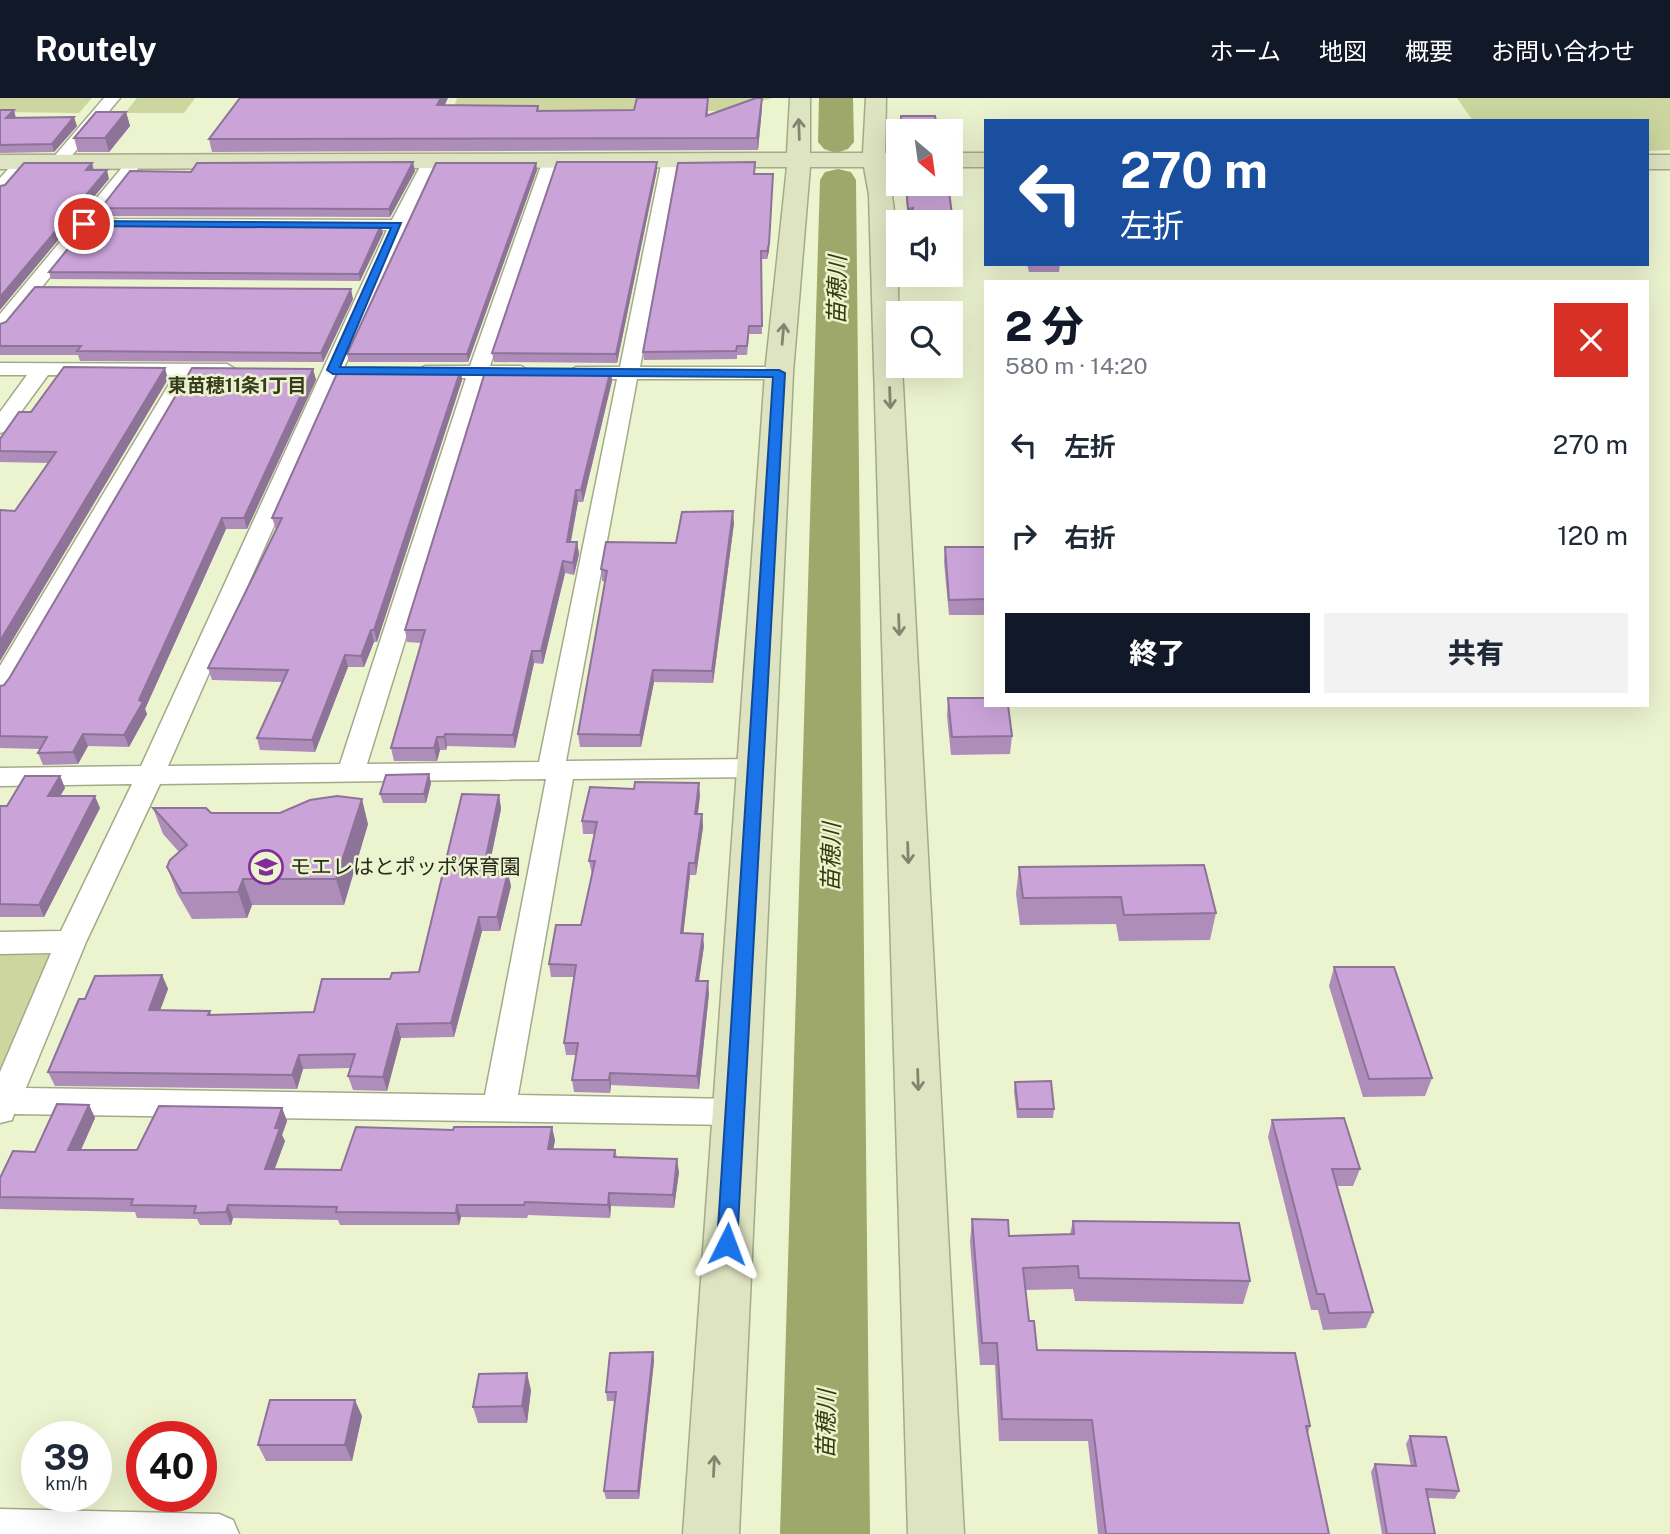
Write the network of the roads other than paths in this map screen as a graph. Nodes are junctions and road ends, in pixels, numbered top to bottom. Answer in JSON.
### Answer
{"nodes":[{"id":1,"x":113,"y":98,"type":"edge"},
{"id":2,"x":800,"y":98,"type":"edge"},
{"id":3,"x":876,"y":98,"type":"edge"},
{"id":4,"x":551,"y":160,"type":"junction"},
{"id":5,"x":670,"y":160,"type":"junction"},
{"id":6,"x":799,"y":160,"type":"junction"},
{"id":7,"x":886,"y":160,"type":"edge"},
{"id":8,"x":963,"y":160,"type":"edge"},
{"id":9,"x":984,"y":160,"type":"edge"},
{"id":10,"x":136,"y":161,"type":"junction"},
{"id":11,"x":0,"y":162,"type":"edge"},
{"id":12,"x":23,"y":162,"type":"junction"},
{"id":13,"x":58,"y":162,"type":"junction"},
{"id":14,"x":430,"y":162,"type":"junction"},
{"id":15,"x":1649,"y":162,"type":"edge"},
{"id":16,"x":1670,"y":162,"type":"edge"},
{"id":17,"x":0,"y":188,"type":"edge"},
{"id":18,"x":84,"y":224,"type":"junction"},
{"id":19,"x":398,"y":225,"type":"junction"},
{"id":20,"x":32,"y":288,"type":"junction"},
{"id":21,"x":59,"y":288,"type":"edge"},
{"id":22,"x":342,"y":289,"type":"edge"},
{"id":23,"x":369,"y":290,"type":"junction"},
{"id":24,"x":0,"y":326,"type":"edge"},
{"id":25,"x":0,"y":369,"type":"edge"},
{"id":26,"x":42,"y":369,"type":"junction"},
{"id":27,"x":187,"y":370,"type":"junction"},
{"id":28,"x":254,"y":370,"type":"edge"},
{"id":29,"x":307,"y":370,"type":"edge"},
{"id":30,"x":333,"y":370,"type":"junction"},
{"id":31,"x":359,"y":371,"type":"edge"},
{"id":32,"x":399,"y":371,"type":"edge"},
{"id":33,"x":478,"y":372,"type":"junction"},
{"id":34,"x":628,"y":373,"type":"junction"},
{"id":35,"x":779,"y":373,"type":"junction"},
{"id":36,"x":0,"y":427,"type":"edge"},
{"id":37,"x":0,"y":688,"type":"edge"},
{"id":38,"x":754,"y":768,"type":"junction"},
{"id":39,"x":556,"y":770,"type":"junction"},
{"id":40,"x":351,"y":771,"type":"junction"},
{"id":41,"x":150,"y":776,"type":"junction"},
{"id":42,"x":0,"y":778,"type":"edge"},
{"id":43,"x":71,"y":942,"type":"junction"},
{"id":44,"x":0,"y":943,"type":"edge"},
{"id":45,"x":2,"y":1105,"type":"edge"},
{"id":46,"x":499,"y":1111,"type":"junction"},
{"id":47,"x":734,"y":1112,"type":"junction"},
{"id":48,"x":0,"y":1529,"type":"edge"},
{"id":49,"x":132,"y":1533,"type":"edge"},
{"id":50,"x":219,"y":1534,"type":"edge"},
{"id":51,"x":710,"y":1534,"type":"edge"},
{"id":52,"x":936,"y":1534,"type":"edge"}],
"edges":[{"from":1,"to":13,"type":"street"},
{"from":6,"to":2,"type":"street","one_way":true},
{"from":3,"to":7,"type":"street"},
{"from":4,"to":5,"type":"street"},
{"from":4,"to":14,"type":"street"},
{"from":4,"to":33,"type":"street"},
{"from":5,"to":6,"type":"street"},
{"from":5,"to":34,"type":"street"},
{"from":6,"to":7,"type":"street"},
{"from":35,"to":6,"type":"street","one_way":true},
{"from":7,"to":52,"type":"street","one_way":true},
{"from":8,"to":9,"type":"street"},
{"from":10,"to":13,"type":"street"},
{"from":10,"to":14,"type":"street"},
{"from":10,"to":18,"type":"street"},
{"from":11,"to":12,"type":"street"},
{"from":12,"to":13,"type":"street"},
{"from":12,"to":17,"type":"street"},
{"from":14,"to":19,"type":"street"},
{"from":15,"to":16,"type":"street"},
{"from":18,"to":19,"type":"street"},
{"from":18,"to":20,"type":"street"},
{"from":19,"to":23,"type":"street"},
{"from":20,"to":21,"type":"street"},
{"from":20,"to":24,"type":"street"},
{"from":22,"to":23,"type":"street"},
{"from":23,"to":30,"type":"street"},
{"from":25,"to":26,"type":"street"},
{"from":26,"to":27,"type":"street"},
{"from":26,"to":36,"type":"street"},
{"from":27,"to":28,"type":"street"},
{"from":27,"to":37,"type":"street"},
{"from":29,"to":30,"type":"street"},
{"from":30,"to":31,"type":"street"},
{"from":30,"to":41,"type":"street"},
{"from":32,"to":33,"type":"street"},
{"from":33,"to":34,"type":"street"},
{"from":33,"to":40,"type":"street"},
{"from":34,"to":35,"type":"street"},
{"from":34,"to":39,"type":"street"},
{"from":35,"to":38,"type":"street"},
{"from":38,"to":39,"type":"street"},
{"from":38,"to":47,"type":"street"},
{"from":39,"to":40,"type":"street"},
{"from":39,"to":46,"type":"street"},
{"from":40,"to":41,"type":"street"},
{"from":41,"to":42,"type":"street"},
{"from":41,"to":43,"type":"street"},
{"from":43,"to":44,"type":"street"},
{"from":43,"to":45,"type":"street"},
{"from":45,"to":46,"type":"street"},
{"from":46,"to":47,"type":"street"},
{"from":51,"to":47,"type":"street","one_way":true},
{"from":48,"to":49,"type":"street"},
{"from":49,"to":50,"type":"street"}]}
